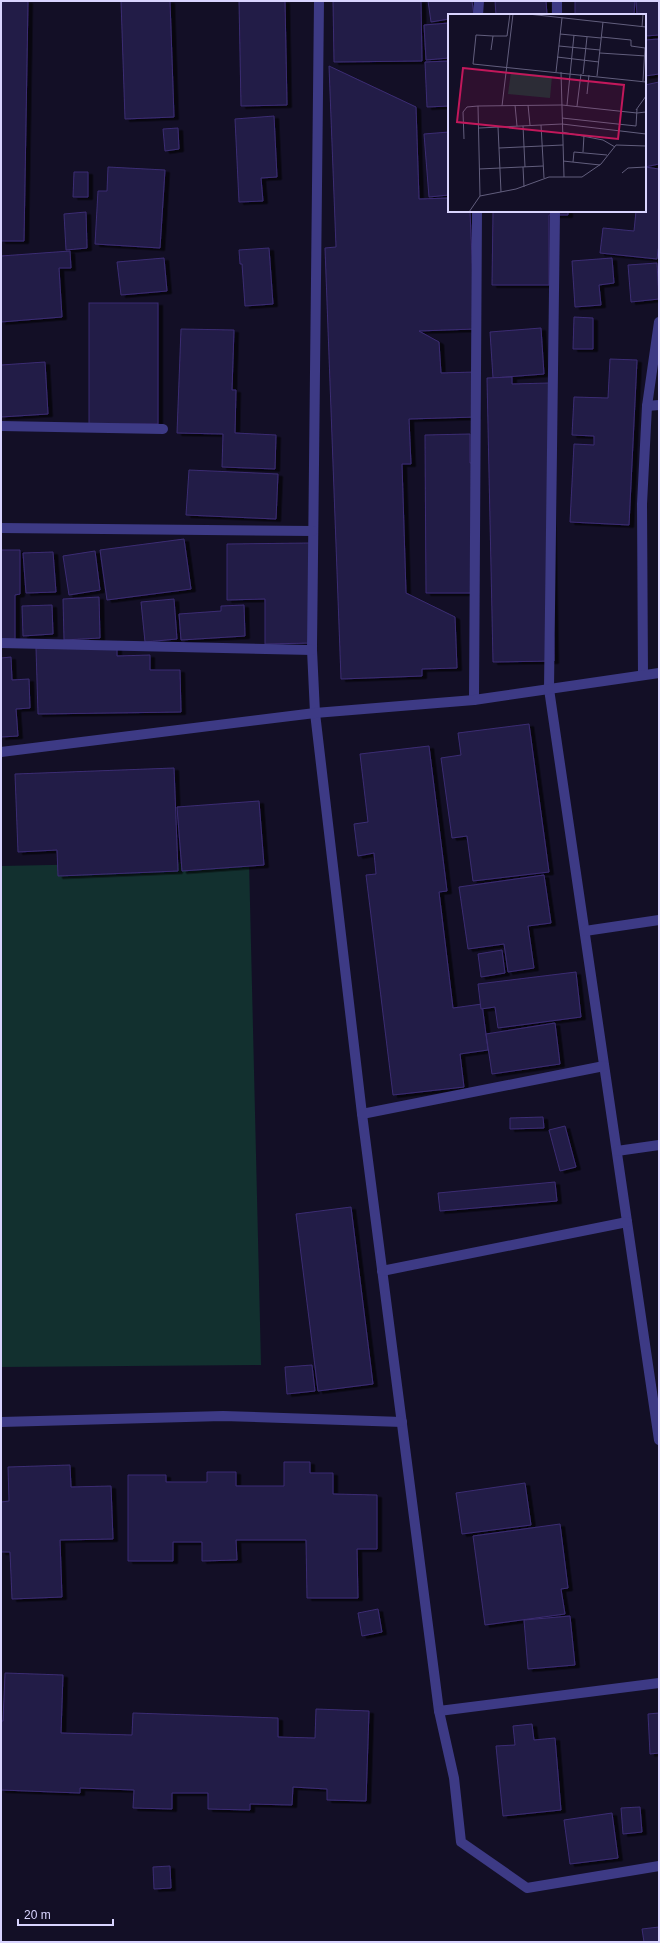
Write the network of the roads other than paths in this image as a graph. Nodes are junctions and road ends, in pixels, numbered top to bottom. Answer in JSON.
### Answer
{"nodes":[{"id":1,"x":319,"y":1,"type":"edge"},
{"id":2,"x":478,"y":1,"type":"edge"},
{"id":3,"x":557,"y":1,"type":"edge"},
{"id":4,"x":478,"y":14,"type":"edge"},
{"id":5,"x":557,"y":14,"type":"edge"},
{"id":6,"x":477,"y":212,"type":"edge"},
{"id":7,"x":555,"y":212,"type":"edge"},
{"id":8,"x":659,"y":322,"type":"edge"},
{"id":9,"x":647,"y":406,"type":"junction"},
{"id":10,"x":659,"y":406,"type":"edge"},
{"id":11,"x":1,"y":426,"type":"edge"},
{"id":12,"x":163,"y":429,"type":"dead end"},
{"id":13,"x":1,"y":528,"type":"edge"},
{"id":14,"x":313,"y":531,"type":"junction"},
{"id":15,"x":1,"y":643,"type":"edge"},
{"id":16,"x":312,"y":650,"type":"junction"},
{"id":17,"x":659,"y":673,"type":"edge"},
{"id":18,"x":643,"y":675,"type":"junction"},
{"id":19,"x":549,"y":689,"type":"junction"},
{"id":20,"x":474,"y":700,"type":"junction"},
{"id":21,"x":315,"y":713,"type":"junction"},
{"id":22,"x":1,"y":752,"type":"edge"},
{"id":23,"x":659,"y":920,"type":"edge"},
{"id":24,"x":585,"y":931,"type":"junction"},
{"id":25,"x":604,"y":1066,"type":"junction"},
{"id":26,"x":362,"y":1114,"type":"junction"},
{"id":27,"x":659,"y":1145,"type":"edge"},
{"id":28,"x":617,"y":1151,"type":"junction"},
{"id":29,"x":627,"y":1222,"type":"junction"},
{"id":30,"x":382,"y":1271,"type":"junction"},
{"id":31,"x":1,"y":1422,"type":"edge"},
{"id":32,"x":402,"y":1422,"type":"junction"},
{"id":33,"x":659,"y":1440,"type":"edge"},
{"id":34,"x":659,"y":1683,"type":"edge"},
{"id":35,"x":440,"y":1711,"type":"junction"},
{"id":36,"x":659,"y":1866,"type":"edge"}],
"edges":[{"from":1,"to":14,"type":"street"},
{"from":2,"to":4,"type":"street"},
{"from":3,"to":5,"type":"street"},
{"from":6,"to":20,"type":"street"},
{"from":7,"to":19,"type":"street"},
{"from":8,"to":9,"type":"street"},
{"from":9,"to":10,"type":"street"},
{"from":9,"to":18,"type":"street"},
{"from":11,"to":12,"type":"street"},
{"from":13,"to":14,"type":"street"},
{"from":14,"to":16,"type":"street"},
{"from":15,"to":16,"type":"street"},
{"from":16,"to":21,"type":"street"},
{"from":17,"to":18,"type":"street"},
{"from":18,"to":19,"type":"street"},
{"from":19,"to":20,"type":"street"},
{"from":19,"to":24,"type":"street"},
{"from":20,"to":21,"type":"street"},
{"from":21,"to":22,"type":"street"},
{"from":21,"to":26,"type":"street"},
{"from":23,"to":24,"type":"street"},
{"from":24,"to":25,"type":"street"},
{"from":25,"to":26,"type":"street"},
{"from":25,"to":28,"type":"street"},
{"from":26,"to":30,"type":"street"},
{"from":27,"to":28,"type":"street"},
{"from":28,"to":29,"type":"street"},
{"from":29,"to":30,"type":"street"},
{"from":29,"to":33,"type":"street"},
{"from":30,"to":32,"type":"street"},
{"from":31,"to":32,"type":"street"},
{"from":32,"to":35,"type":"street"},
{"from":34,"to":35,"type":"street"},
{"from":35,"to":36,"type":"street"}]}
